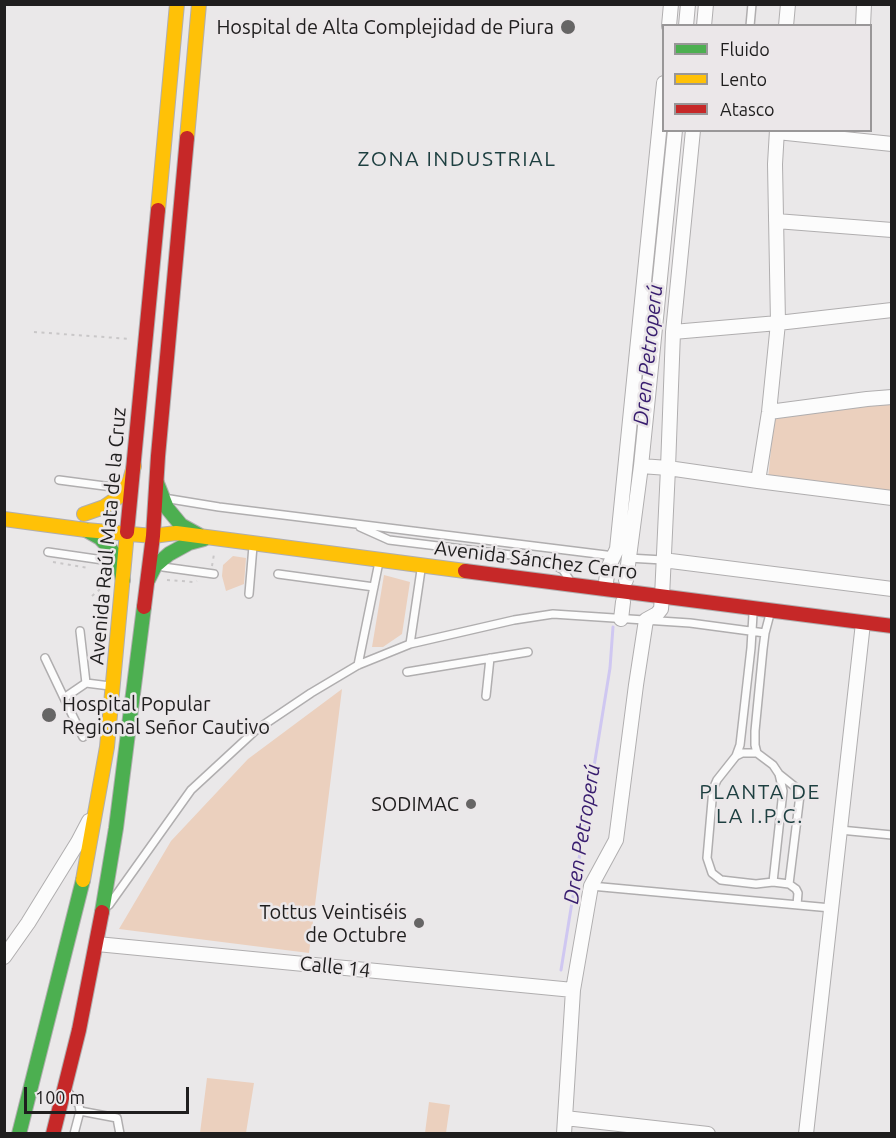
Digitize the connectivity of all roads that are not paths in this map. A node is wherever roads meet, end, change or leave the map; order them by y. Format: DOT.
graph roads {
  1 [pos="177,4"];
  2 [pos="200,4"];
  3 [pos="671,4"];
  4 [pos="688,4"];
  5 [pos="706,4"];
  6 [pos="752,4"];
  7 [pos="788,4"];
  8 [pos="864,4"];
  9 [pos="669,24"];
  10 [pos="686,24"];
  11 [pos="704,24"];
  12 [pos="750,24"];
  13 [pos="786,24"];
  14 [pos="863,24"];
  15 [pos="662,93"];
  16 [pos="675,132"];
  17 [pos="693,132"];
  18 [pos="777,132"];
  19 [pos="796,132"];
  20 [pos="853,135"];
  21 [pos="891,144"];
  22 [pos="776,221"];
  23 [pos="891,230"];
  24 [pos="891,310"];
  25 [pos="778,323"];
  26 [pos="673,332"];
  27 [pos="891,397"];
  28 [pos="769,412"];
  29 [pos="134,466"];
  30 [pos="641,466"];
  31 [pos="668,468"];
  32 [pos="59,480"];
  33 [pos="758,481"];
  34 [pos="157,483"];
  35 [pos="125,489"];
  36 [pos="162,497"];
  37 [pos="891,498"];
  38 [pos="4,519"];
  39 [pos="120,522"];
  40 [pos="351,524"];
  41 [pos="86,530"];
  42 [pos="154,530"];
  43 [pos="206,537"];
  44 [pos="253,543"];
  45 [pos="50,553"];
  46 [pos="614,556"];
  47 [pos="630,558"];
  48 [pos="379,560"];
  49 [pos="663,560"];
  50 [pos="118,562"];
  51 [pos="421,565"];
  52 [pos="155,566"];
  53 [pos="212,574"];
  54 [pos="278,574"];
  55 [pos="123,580"];
  56 [pos="148,580"];
  57 [pos="626,580"];
  58 [pos="570,585"];
  59 [pos="374,587"];
  60 [pos="605,589"];
  61 [pos="891,589"];
  62 [pos="249,594"];
  63 [pos="662,597"];
  64 [pos="623,602"];
  65 [pos="753,609"];
  66 [pos="771,611"];
  67 [pos="621,619"];
  68 [pos="646,620"];
  69 [pos="863,623"];
  70 [pos="891,626"];
  71 [pos="80,631"];
  72 [pos="753,632"];
  73 [pos="765,633"];
  74 [pos="410,644"];
  75 [pos="528,652"];
  76 [pos="45,658"];
  77 [pos="490,658"];
  78 [pos="358,665"];
  79 [pos="114,669"];
  80 [pos="407,672"];
  81 [pos="86,683"];
  82 [pos="113,686"];
  83 [pos="134,692"];
  84 [pos="486,696"];
  85 [pos="64,698"];
  86 [pos="83,737"];
  87 [pos="757,753"];
  88 [pos="736,756"];
  89 [pos="779,774"];
  90 [pos="96,808"];
  91 [pos="840,830"];
  92 [pos="891,835"];
  93 [pos="773,882"];
  94 [pos="789,884"];
  95 [pos="591,886"];
  96 [pos="797,905"];
  97 [pos="831,908"];
  98 [pos="102,914"];
  99 [pos="97,944"];
  100 [pos="4,957"];
  101 [pos="573,990"];
  102 [pos="64,1088"];
  103 [pos="80,1112"];
  104 [pos="565,1118"];
  105 [pos="77,1133"];
  106 [pos="18,1134"];
  107 [pos="54,1134"];
  108 [pos="120,1134"];
  109 [pos="564,1134"];
  110 [pos="708,1134"];
  111 [pos="806,1134"];
  1 -- 29 [label="main road, Avenida Raúl Mata de la Cruz"];
  2 -- 34 [label="main road, Avenida Raúl Mata de la Cruz"];
  3 -- 9 [label="street"];
  4 -- 10 [label="street"];
  5 -- 11 [label="street"];
  6 -- 12 [label="lane"];
  7 -- 13 [label="street"];
  8 -- 14 [label="street"];
  15 -- 46 [label="street"];
  16 -- 30 [label="street"];
  17 -- 26 [label="street"];
  18 -- 22 [label="street"];
  19 -- 20 [label="street"];
  20 -- 21 [label="street"];
  22 -- 23 [label="street"];
  22 -- 25 [label="street"];
  24 -- 25 [label="street"];
  25 -- 26 [label="street"];
  25 -- 28 [label="street"];
  26 -- 31 [label="street"];
  27 -- 28 [label="street"];
  28 -- 33 [label="street"];
  29 -- 35 [label="main road"];
  29 -- 39 [label="main road, Avenida Raúl Mata de la Cruz"];
  30 -- 31 [label="street"];
  30 -- 47 [label="street"];
  31 -- 33 [label="street"];
  31 -- 49 [label="street"];
  32 -- 35 [label="lane"];
  33 -- 37 [label="street"];
  34 -- 36 [label="main road"];
  34 -- 42 [label="main road, Avenida Raúl Mata de la Cruz"];
  35 -- 39 [label="main road, Avenida Sánchez Cerro"];
  36 -- 40 [label="lane"];
  36 -- 43 [label="main road"];
  38 -- 41 [label="main road, Avenida Sánchez Cerro"];
  39 -- 41 [label="main road, Avenida Sánchez Cerro"];
  39 -- 42 [label="main road, Avenida Sánchez Cerro"];
  39 -- 55 [label="main road, Avenida Raúl Mata de la Cruz"];
  40 -- 46 [label="lane"];
  40 -- 58 [label="lane"];
  41 -- 50 [label="main road"];
  42 -- 43 [label="main road, Avenida Sánchez Cerro"];
  42 -- 56 [label="main road, Avenida Raúl Mata de la Cruz"];
  43 -- 44 [label="main road, Avenida Sánchez Cerro"];
  43 -- 52 [label="main road"];
  44 -- 48 [label="main road, Avenida Sánchez Cerro"];
  44 -- 62 [label="lane"];
  45 -- 50 [label="lane"];
  46 -- 47 [label="lane"];
  46 -- 60 [label="street"];
  47 -- 49 [label="lane"];
  47 -- 57 [label="street"];
  48 -- 51 [label="main road, Avenida Sánchez Cerro"];
  48 -- 59 [label="lane"];
  49 -- 61 [label="street"];
  49 -- 63 [label="street"];
  50 -- 55 [label="main road"];
  51 -- 58 [label="main road, Avenida Sánchez Cerro"];
  51 -- 74 [label="lane"];
  52 -- 53 [label="lane"];
  52 -- 56 [label="main road"];
  54 -- 59 [label="lane"];
  55 -- 79 [label="main road, Avenida Raúl Mata de la Cruz"];
  56 -- 83 [label="main road, Avenida Raúl Mata de la Cruz"];
  58 -- 60 [label="main road, Avenida Sánchez Cerro"];
  59 -- 78 [label="lane"];
  60 -- 63 [label="main road, Avenida Sánchez Cerro"];
  63 -- 65 [label="main road, Avenida Sánchez Cerro"];
  63 -- 68 [label="street"];
  64 -- 67 [label="street"];
  65 -- 66 [label="main road, Avenida Sánchez Cerro"];
  65 -- 72 [label="lane"];
  66 -- 69 [label="main road, Avenida Sánchez Cerro"];
  66 -- 73 [label="lane"];
  67 -- 68 [label="lane"];
  67 -- 74 [label="lane"];
  68 -- 72 [label="lane"];
  68 -- 95 [label="street"];
  69 -- 70 [label="main road, Avenida Sánchez Cerro"];
  69 -- 91 [label="street"];
  71 -- 81 [label="lane"];
  72 -- 73 [label="lane"];
  72 -- 88 [label="lane"];
  73 -- 87 [label="lane"];
  74 -- 78 [label="lane"];
  75 -- 77 [label="lane"];
  76 -- 85 [label="lane"];
  77 -- 80 [label="lane"];
  77 -- 84 [label="lane"];
  78 -- 98 [label="lane"];
  79 -- 82 [label="main road, Avenida Raúl Mata de la Cruz"];
  79 -- 83 [label="main road"];
  81 -- 82 [label="lane"];
  81 -- 85 [label="lane"];
  82 -- 90 [label="main road, Avenida Raúl Mata de la Cruz"];
  83 -- 98 [label="main road, Avenida Raúl Mata de la Cruz"];
  85 -- 86 [label="lane"];
  87 -- 88 [label="lane"];
  87 -- 89 [label="lane"];
  88 -- 93 [label="lane"];
  89 -- 93 [label="lane"];
  89 -- 94 [label="lane"];
  90 -- 100 [label="street"];
  90 -- 106 [label="main road, Avenida Raúl Mata de la Cruz"];
  91 -- 92 [label="lane"];
  91 -- 97 [label="street"];
  93 -- 94 [label="lane"];
  94 -- 96 [label="lane"];
  95 -- 96 [label="lane"];
  95 -- 101 [label="street"];
  96 -- 97 [label="lane"];
  97 -- 111 [label="street"];
  98 -- 99 [label="main road, Avenida Raúl Mata de la Cruz"];
  99 -- 101 [label="street, Calle 14"];
  99 -- 102 [label="main road, Avenida Raúl Mata de la Cruz"];
  101 -- 104 [label="street"];
  102 -- 103 [label="lane"];
  102 -- 107 [label="main road, Avenida Raúl Mata de la Cruz"];
  103 -- 105 [label="lane"];
  103 -- 108 [label="lane"];
  104 -- 109 [label="street"];
  104 -- 110 [label="street"];
}
